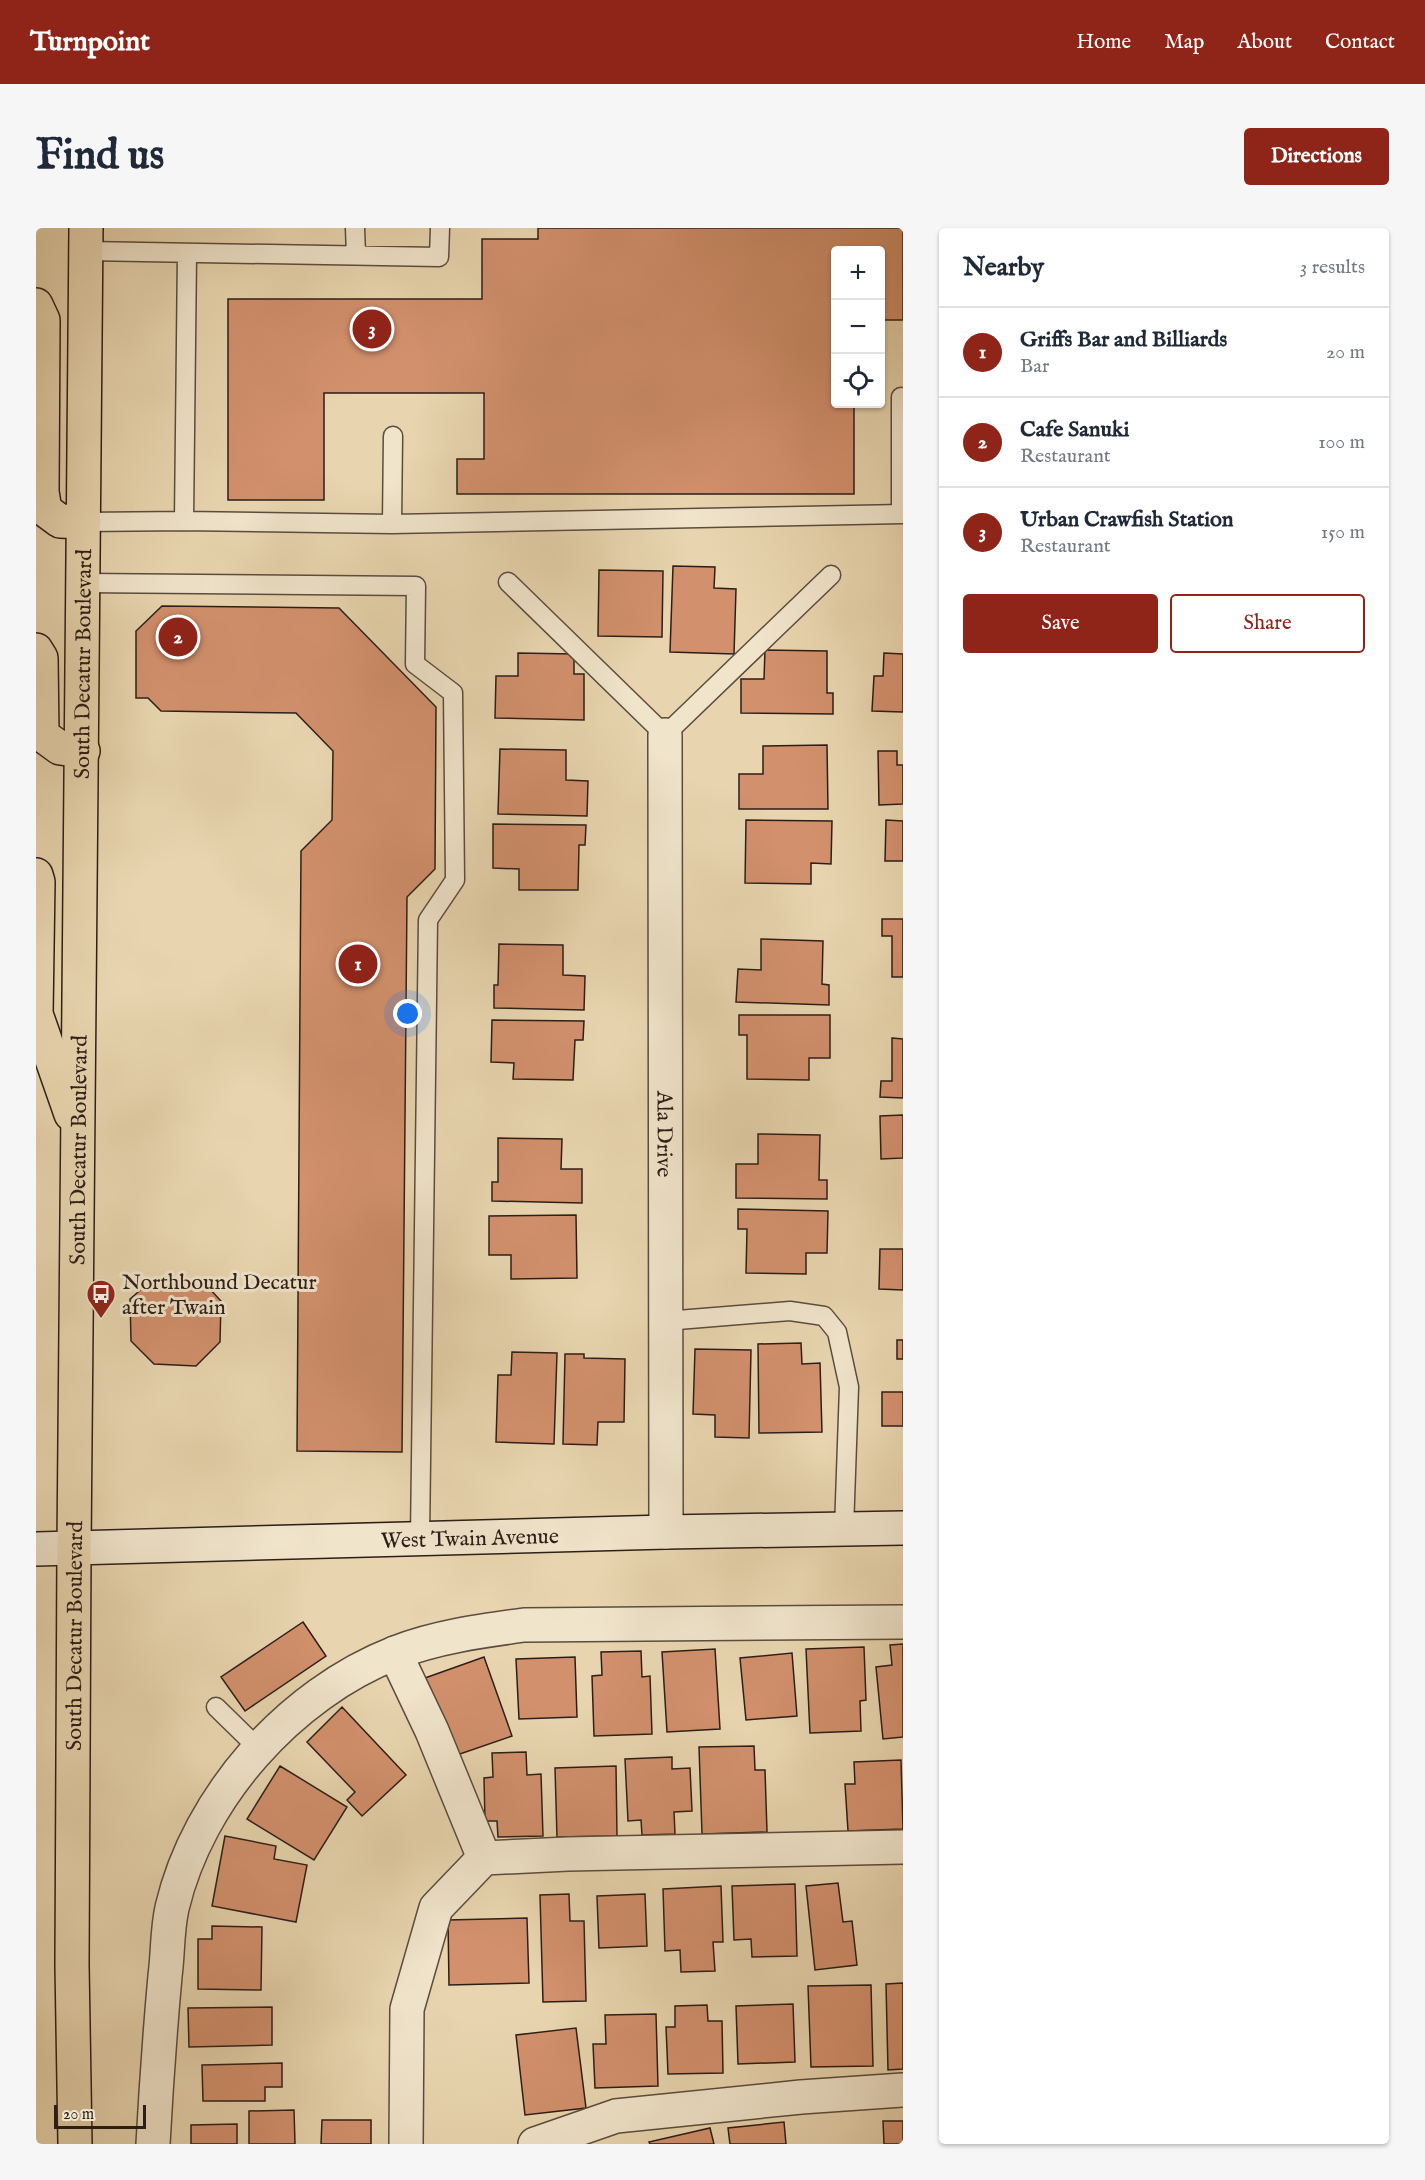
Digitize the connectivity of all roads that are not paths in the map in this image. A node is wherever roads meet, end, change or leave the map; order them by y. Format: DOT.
graph roads {
  1 [pos="355,228"];
  2 [pos="440,228"];
  3 [pos="86,240"];
  4 [pos="187,253"];
  5 [pos="356,255"];
  6 [pos="36,305"];
  7 [pos="901,397"];
  8 [pos="393,436"];
  9 [pos="902,514"];
  10 [pos="184,521"];
  11 [pos="84,522"];
  12 [pos="392,524"];
  13 [pos="831,575"];
  14 [pos="508,582"];
  15 [pos="83,583"];
  16 [pos="36,650"];
  17 [pos="665,735"];
  18 [pos="83,751"];
  19 [pos="36,874"];
  20 [pos="78,1136"];
  21 [pos="666,1321"];
  22 [pos="903,1528"];
  23 [pos="844,1529"];
  24 [pos="666,1532"];
  25 [pos="420,1538"];
  26 [pos="74,1548"];
  27 [pos="36,1549"];
  28 [pos="903,1622"];
  29 [pos="395,1653"];
  30 [pos="216,1707"];
  31 [pos="259,1749"];
  32 [pos="903,1847"];
  33 [pos="484,1858"];
  34 [pos="903,2090"];
  35 [pos="75,2144"];
  36 [pos="153,2144"];
  37 [pos="406,2144"];
  38 [pos="535,2144"];
  1 -- 5 [label="lane"];
  2 -- 5 [label="lane"];
  3 -- 4 [label="lane"];
  3 -- 11 [label="main road, South Decatur Boulevard"];
  4 -- 5 [label="lane"];
  4 -- 10 [label="lane"];
  6 -- 11 [label="main road"];
  7 -- 9 [label="lane"];
  8 -- 12 [label="lane"];
  9 -- 12 [label="lane"];
  10 -- 11 [label="lane"];
  10 -- 12 [label="lane"];
  11 -- 15 [label="main road, South Decatur Boulevard"];
  13 -- 17 [label="lane"];
  14 -- 17 [label="lane"];
  15 -- 18 [label="main road, South Decatur Boulevard"];
  15 -- 25 [label="lane"];
  16 -- 18 [label="main road"];
  17 -- 21 [label="street, Ala Drive"];
  18 -- 20 [label="main road, South Decatur Boulevard"];
  19 -- 20 [label="main road"];
  20 -- 26 [label="main road, South Decatur Boulevard"];
  21 -- 23 [label="lane"];
  21 -- 24 [label="street, Ala Drive"];
  22 -- 23 [label="street, West Twain Avenue"];
  23 -- 24 [label="street, West Twain Avenue"];
  24 -- 25 [label="street, West Twain Avenue"];
  25 -- 26 [label="street, West Twain Avenue"];
  26 -- 27 [label="street, West Twain Avenue"];
  26 -- 35 [label="main road, South Decatur Boulevard"];
  28 -- 29 [label="street"];
  29 -- 31 [label="street"];
  29 -- 33 [label="street"];
  30 -- 31 [label="lane"];
  31 -- 36 [label="street"];
  32 -- 33 [label="street"];
  33 -- 37 [label="street"];
  34 -- 38 [label="street"];
}
